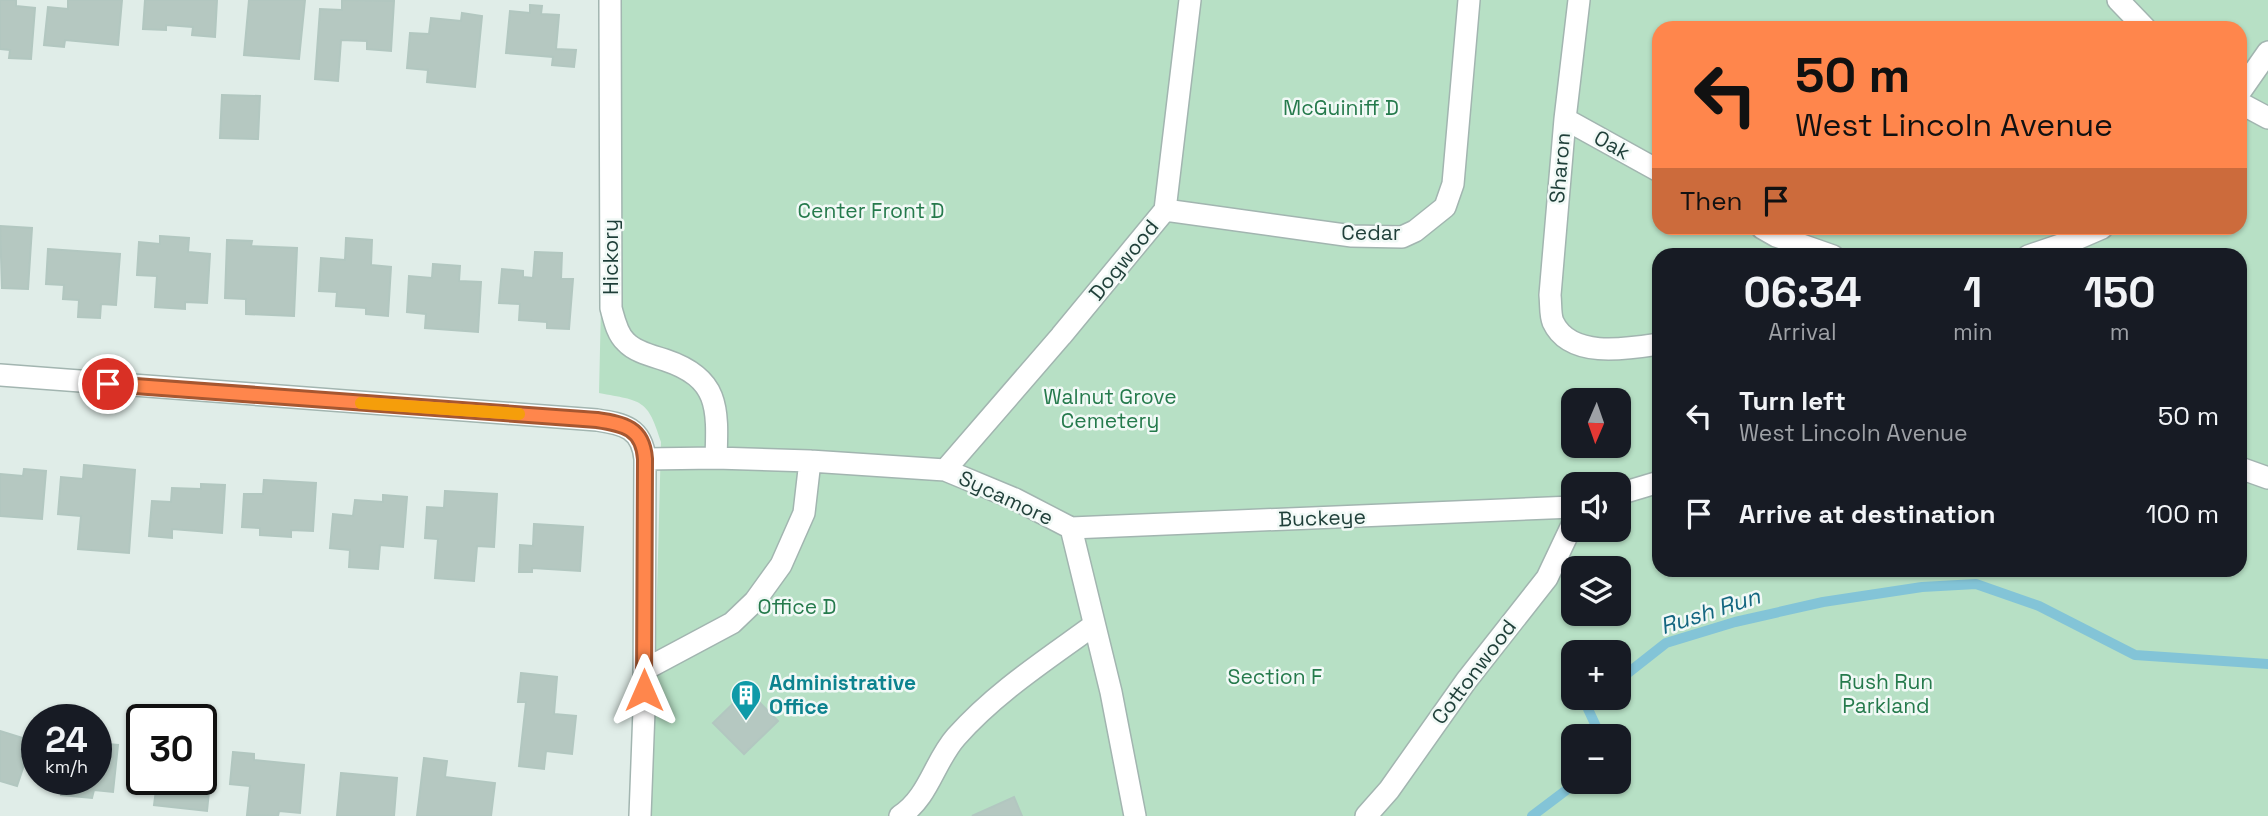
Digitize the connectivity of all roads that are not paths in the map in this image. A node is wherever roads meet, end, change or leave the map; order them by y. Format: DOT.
graph roads {
  1 [pos="610,0"];
  2 [pos="1190,0"];
  3 [pos="1469,0"];
  4 [pos="1578,0"];
  5 [pos="2118,0"];
  6 [pos="2139,21"];
  7 [pos="2268,52"];
  8 [pos="2247,82"];
  9 [pos="2247,107"];
  10 [pos="1564,118"];
  11 [pos="2268,118"];
  12 [pos="1652,167"];
  13 [pos="1165,210"];
  14 [pos="1774,235"];
  15 [pos="2086,235"];
  16 [pos="1810,248"];
  17 [pos="2051,248"];
  18 [pos="1652,345"];
  19 [pos="0,375"];
  20 [pos="716,458"];
  21 [pos="645,459"];
  22 [pos="810,461"];
  23 [pos="945,470"];
  24 [pos="2247,470"];
  25 [pos="2268,478"];
  26 [pos="1652,484"];
  27 [pos="1631,490"];
  28 [pos="1561,508"];
  29 [pos="1071,528"];
  30 [pos="1564,542"];
  31 [pos="1094,625"];
  32 [pos="644,670"];
  33 [pos="640,816"];
  34 [pos="900,816"];
  35 [pos="1135,816"];
  36 [pos="1366,816"];
  1 -- 20 [label="street, Hickory"];
  2 -- 13 [label="street, Dogwood"];
  3 -- 13 [label="street, Cedar"];
  4 -- 10 [label="street, Sharon"];
  5 -- 6 [label="street"];
  7 -- 8 [label="street"];
  9 -- 11 [label="street"];
  10 -- 12 [label="street, Oak"];
  10 -- 18 [label="street, Sharon"];
  13 -- 23 [label="street, Dogwood"];
  14 -- 16 [label="street"];
  15 -- 17 [label="street"];
  19 -- 21 [label="street"];
  20 -- 21 [label="street, Sycamore"];
  20 -- 22 [label="street, Sycamore"];
  21 -- 32 [label="street"];
  22 -- 23 [label="street, Sycamore"];
  22 -- 32 [label="street"];
  23 -- 29 [label="street, Sycamore"];
  24 -- 25 [label="street"];
  26 -- 27 [label="street"];
  28 -- 29 [label="street, Buckeye"];
  29 -- 31 [label="street, Sycamore"];
  30 -- 36 [label="street, Cottonwood"];
  31 -- 34 [label="street"];
  31 -- 35 [label="street, Sycamore"];
  32 -- 33 [label="street"];
}
